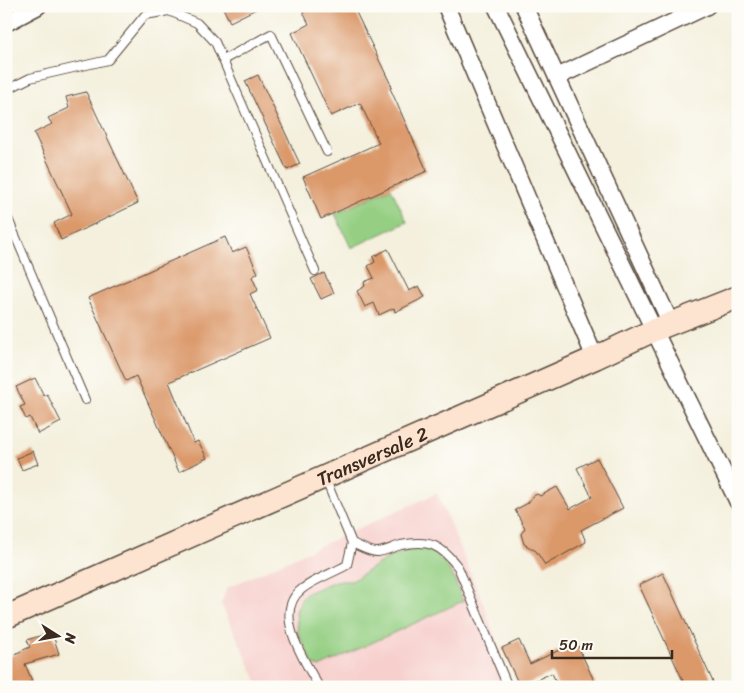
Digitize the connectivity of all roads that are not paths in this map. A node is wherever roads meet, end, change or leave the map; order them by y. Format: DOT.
graph roads {
  1 [pos="38,6"];
  2 [pos="446,6"];
  3 [pos="496,6"];
  4 [pos="524,6"];
  5 [pos="708,6"];
  6 [pos="6,23"];
  7 [pos="223,60"];
  8 [pos="557,77"];
  9 [pos="6,90"];
  10 [pos="327,152"];
  11 [pos="6,214"];
  12 [pos="315,271"];
  13 [pos="738,297"];
  14 [pos="662,327"];
  15 [pos="595,358"];
  16 [pos="85,400"];
  17 [pos="324,477"];
  18 [pos="738,502"];
  19 [pos="352,543"];
  20 [pos="6,617"];
  21 [pos="319,687"];
  22 [pos="508,687"];
  1 -- 6 [label="street"];
  2 -- 15 [label="street"];
  3 -- 14 [label="street"];
  4 -- 8 [label="street"];
  5 -- 8 [label="street"];
  7 -- 9 [label="lane"];
  7 -- 10 [label="lane"];
  7 -- 12 [label="lane"];
  8 -- 14 [label="street"];
  11 -- 16 [label="lane"];
  13 -- 14 [label="main road, Transversale 2"];
  14 -- 15 [label="main road, Transversale 2"];
  14 -- 18 [label="street"];
  15 -- 17 [label="main road, Transversale 2"];
  17 -- 19 [label="lane"];
  17 -- 20 [label="main road, Transversale 2"];
  19 -- 21 [label="lane"];
  19 -- 22 [label="lane"];
}
